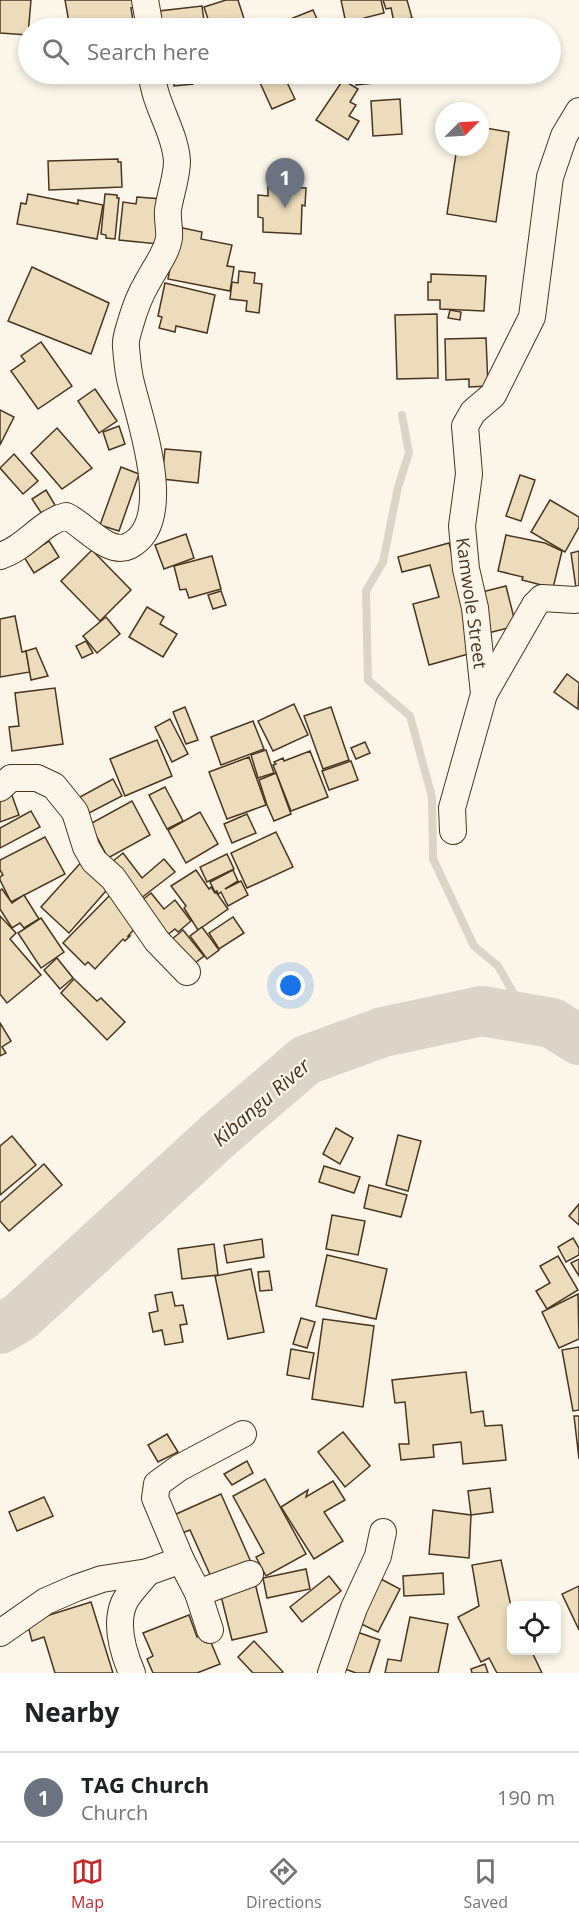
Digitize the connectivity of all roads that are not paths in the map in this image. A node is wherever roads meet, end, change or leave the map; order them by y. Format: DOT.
graph roads {
  1 [pos="145,0"];
  2 [pos="148,18"];
  3 [pos="153,84"];
  4 [pos="579,111"];
  5 [pos="0,556"];
  6 [pos="579,599"];
  7 [pos="484,694"];
  8 [pos="4,777"];
  9 [pos="453,831"];
  10 [pos="187,972"];
  11 [pos="243,1434"];
  12 [pos="383,1532"];
  13 [pos="181,1560"];
  14 [pos="148,1572"];
  15 [pos="250,1574"];
  16 [pos="198,1593"];
  17 [pos="210,1629"];
  18 [pos="0,1633"];
  19 [pos="132,1673"];
  20 [pos="331,1673"];
  1 -- 2 [label="street"];
  3 -- 5 [label="street"];
  4 -- 7 [label="street, Kamwole Street"];
  6 -- 7 [label="street"];
  7 -- 9 [label="street, Kamwole Street"];
  8 -- 10 [label="street"];
  11 -- 13 [label="street"];
  12 -- 20 [label="street"];
  13 -- 14 [label="street"];
  13 -- 16 [label="street"];
  14 -- 18 [label="street"];
  14 -- 19 [label="street"];
  15 -- 16 [label="street"];
  16 -- 17 [label="street"];
}
